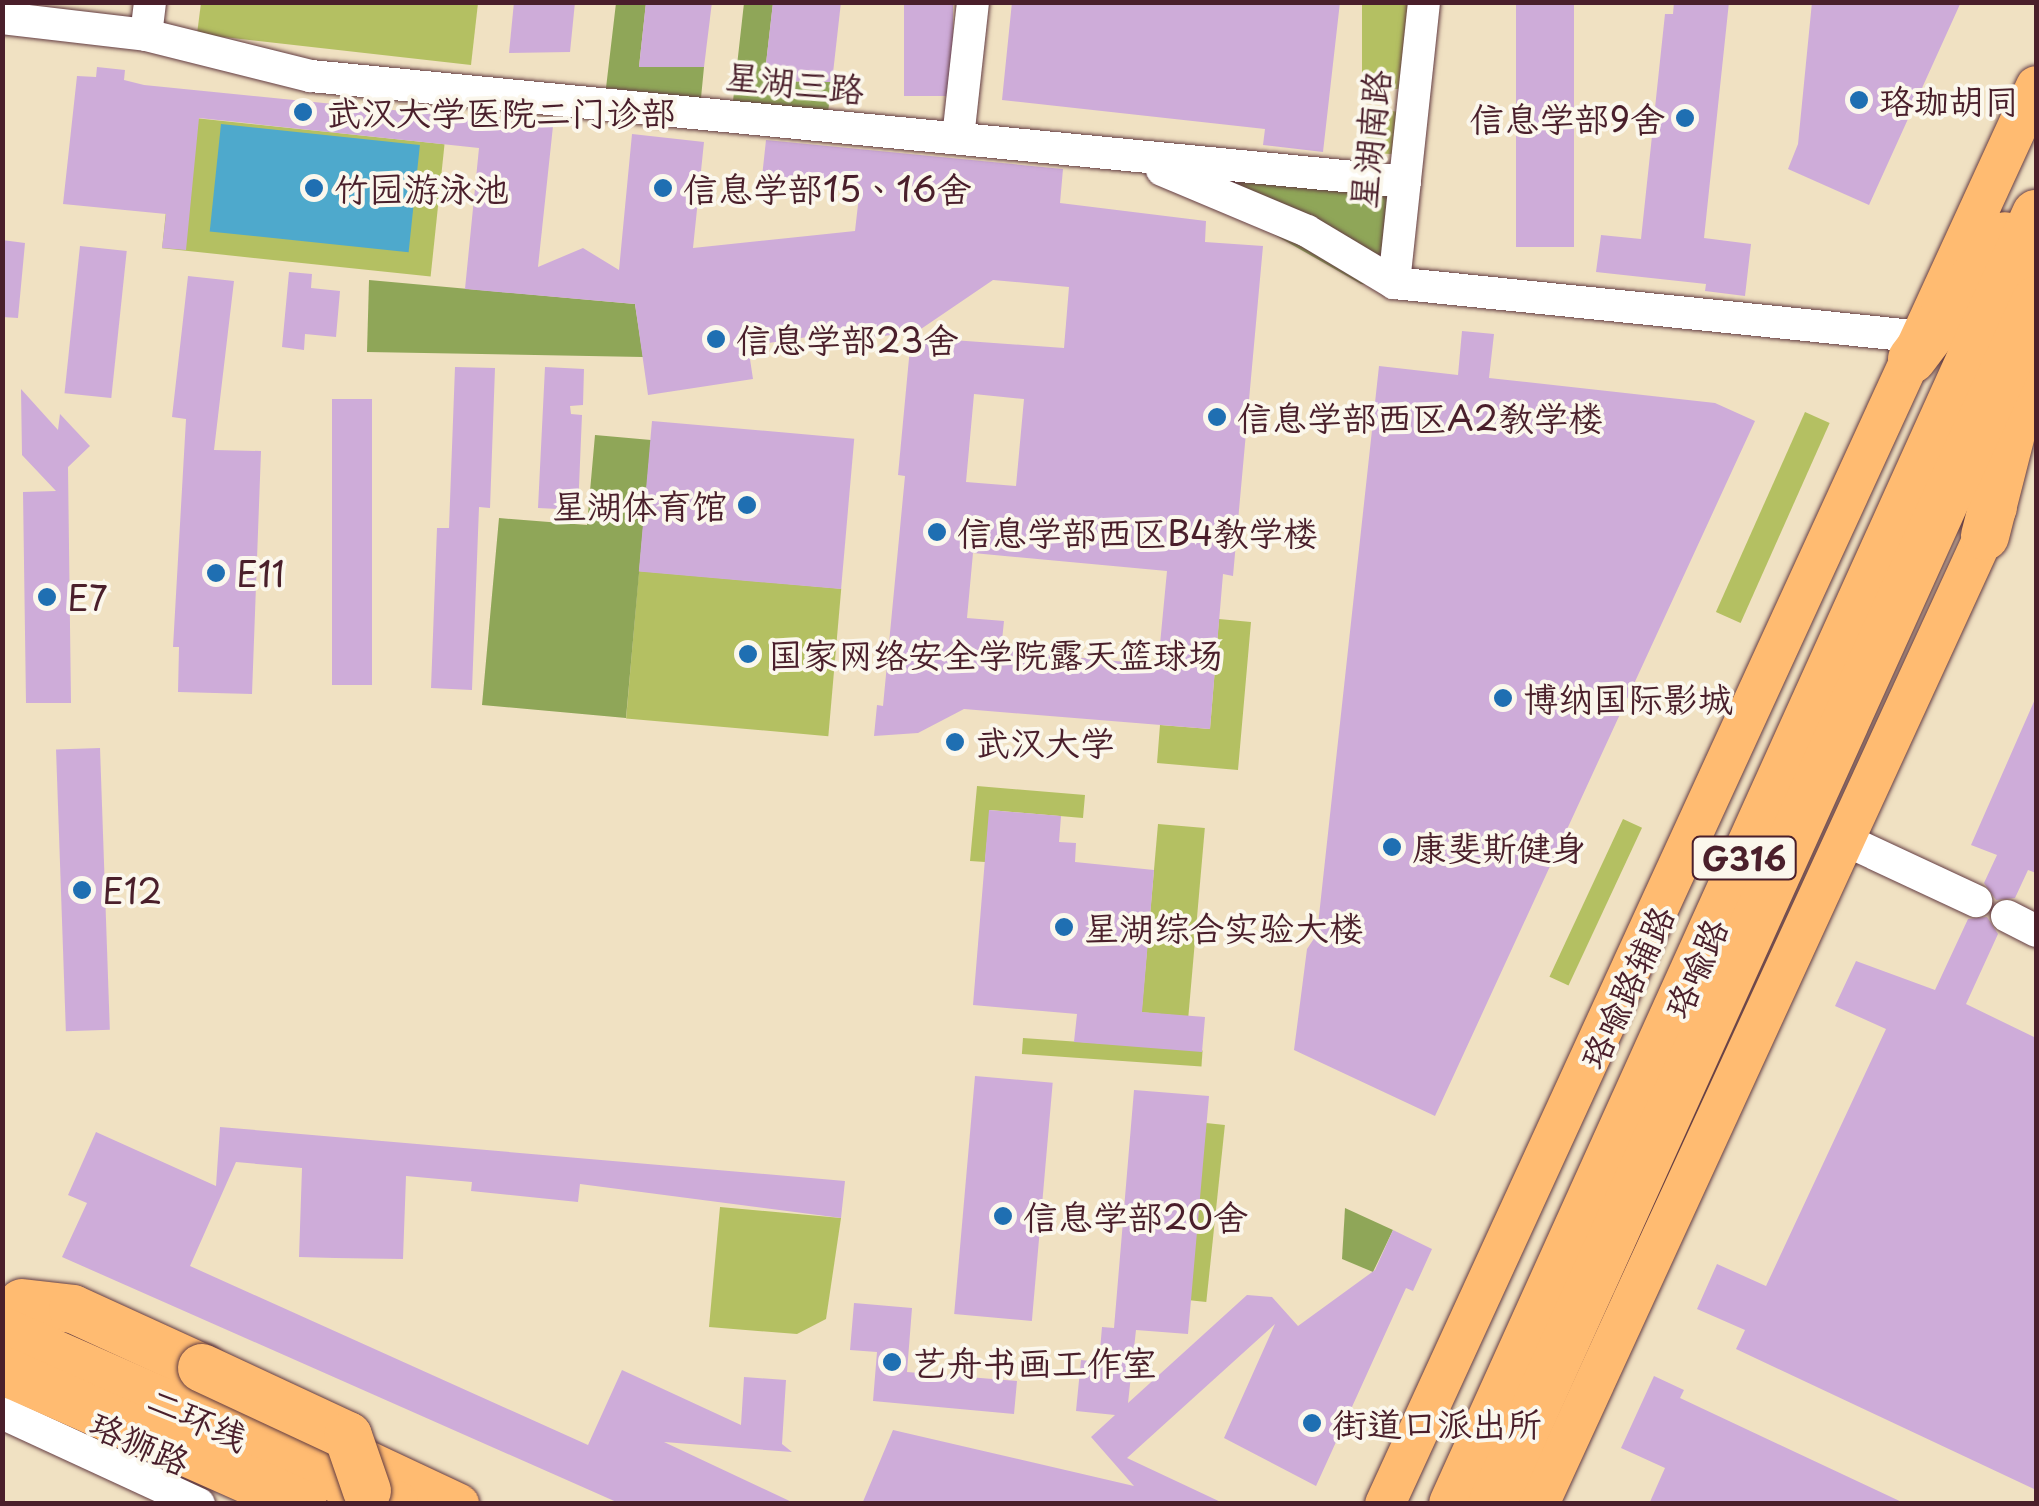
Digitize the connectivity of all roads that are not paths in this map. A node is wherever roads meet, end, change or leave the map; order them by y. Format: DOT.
graph roads {
  1 [pos="973,2"];
  2 [pos="1424,2"];
  3 [pos="2,18"];
  4 [pos="148,19"];
  5 [pos="2036,86"];
  6 [pos="958,138"];
  7 [pos="1110,153"];
  8 [pos="1405,182"];
  9 [pos="2036,193"];
  10 [pos="2036,214"];
  11 [pos="1394,283"];
  12 [pos="2036,300"];
  13 [pos="2036,338"];
  14 [pos="1918,348"];
  15 [pos="2033,428"];
  16 [pos="1985,536"];
  17 [pos="1842,839"];
  18 [pos="1976,900"];
  19 [pos="2007,916"];
  20 [pos="2036,931"];
  21 [pos="9,1309"];
  22 [pos="2,1370"];
  23 [pos="2,1381"];
  24 [pos="2,1401"];
  25 [pos="2,1412"];
  26 [pos="381,1497"];
  27 [pos="199,1504"];
  28 [pos="232,1504"];
  29 [pos="278,1504"];
  30 [pos="302,1504"];
  31 [pos="459,1504"];
  32 [pos="1385,1504"];
  33 [pos="1453,1504"];
  34 [pos="1492,1504"];
  35 [pos="1538,1504"];
  1 -- 6 [label="street"];
  2 -- 8 [label="street, 星湖南路"];
  3 -- 4 [label="street, 星湖三路"];
  4 -- 6 [label="street, 星湖三路"];
  5 -- 14 [label="main road, 珞喻路辅路"];
  6 -- 7 [label="street, 星湖三路"];
  7 -- 8 [label="street, 星湖三路"];
  7 -- 11 [label="street"];
  8 -- 11 [label="street, 星湖南路"];
  9 -- 14 [label="highway"];
  10 -- 33 [label="highway, 珞喻路 / G316"];
  11 -- 14 [label="street"];
  12 -- 34 [label="highway, 珞喻路 / G316"];
  13 -- 16 [label="highway"];
  14 -- 32 [label="main road, 珞喻路辅路"];
  15 -- 16 [label="main road"];
  16 -- 17 [label="main road"];
  17 -- 18 [label="street"];
  17 -- 35 [label="main road"];
  19 -- 20 [label="street"];
  21 -- 26 [label="highway, 二环线"];
  21 -- 26 [label="highway, bridge"];
  21 -- 31 [label="main road"];
  22 -- 30 [label="highway, 二环线"];
  23 -- 29 [label="main road, 珞狮路"];
  24 -- 28 [label="highway"];
  25 -- 27 [label="street"];
}
